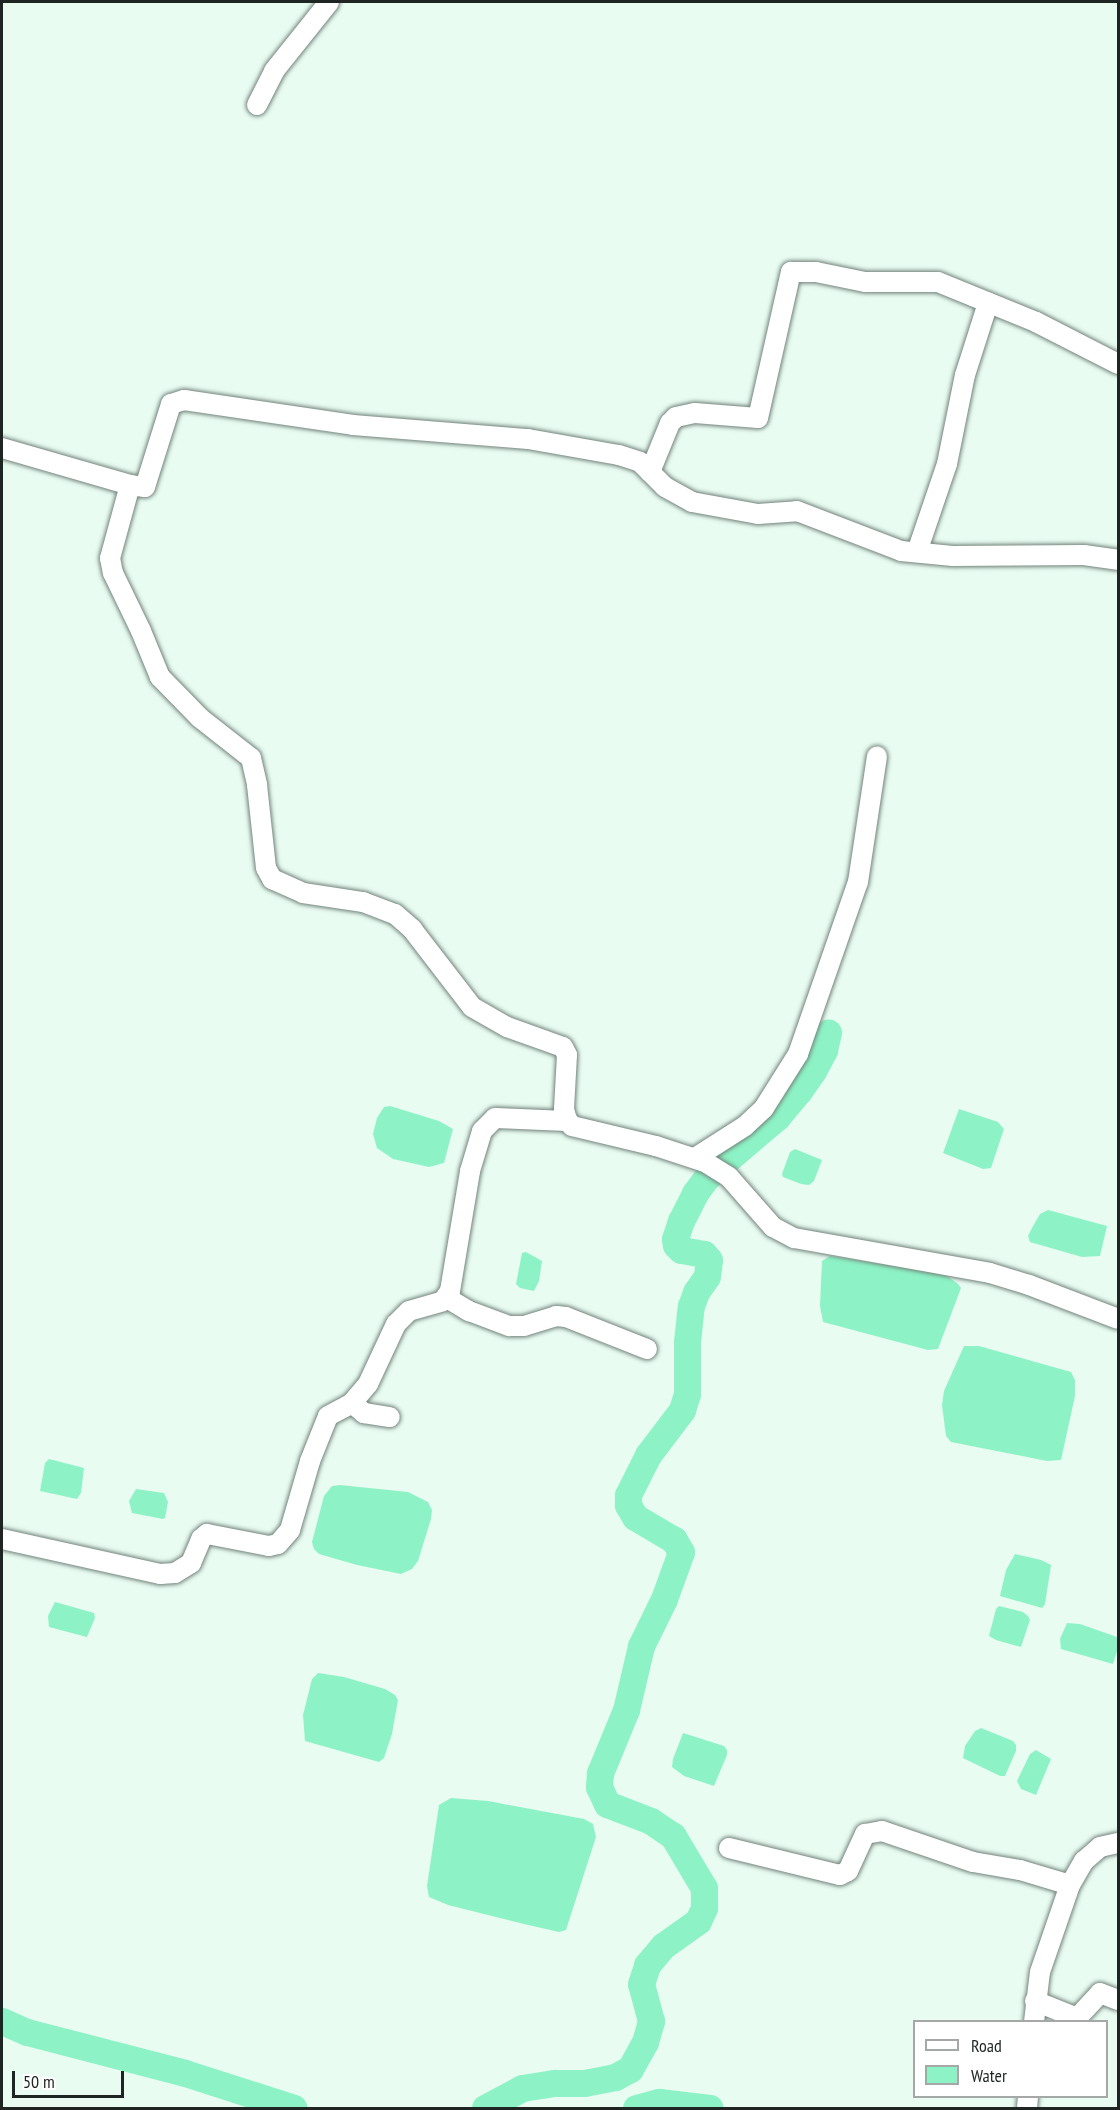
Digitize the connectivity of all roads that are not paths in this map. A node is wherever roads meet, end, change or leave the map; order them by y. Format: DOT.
graph roads {
  1 [pos="329,2"];
  2 [pos="257,105"];
  3 [pos="988,303"];
  4 [pos="1119,364"];
  5 [pos="2,448"];
  6 [pos="650,472"];
  7 [pos="130,486"];
  8 [pos="917,552"];
  9 [pos="1119,560"];
  10 [pos="877,756"];
  11 [pos="568,1121"];
  12 [pos="700,1160"];
  13 [pos="447,1298"];
  14 [pos="1119,1319"];
  15 [pos="647,1349"];
  16 [pos="352,1402"];
  17 [pos="390,1417"];
  18 [pos="2,1539"];
  19 [pos="1119,1844"];
  20 [pos="729,1848"];
  21 [pos="1070,1885"];
  22 [pos="1119,2000"];
  23 [pos="1035,2001"];
  24 [pos="1034,2020"];
  1 -- 2 [label="street"];
  3 -- 4 [label="street"];
  3 -- 6 [label="street"];
  3 -- 8 [label="street"];
  5 -- 7 [label="street"];
  6 -- 7 [label="street"];
  6 -- 8 [label="street"];
  7 -- 11 [label="street"];
  8 -- 9 [label="street"];
  10 -- 12 [label="street"];
  11 -- 12 [label="street"];
  11 -- 13 [label="street"];
  12 -- 14 [label="street"];
  13 -- 15 [label="street"];
  13 -- 16 [label="street"];
  16 -- 17 [label="street"];
  16 -- 18 [label="street"];
  19 -- 21 [label="street"];
  20 -- 21 [label="street"];
  21 -- 23 [label="street"];
  22 -- 23 [label="street"];
  23 -- 24 [label="street"];
}
